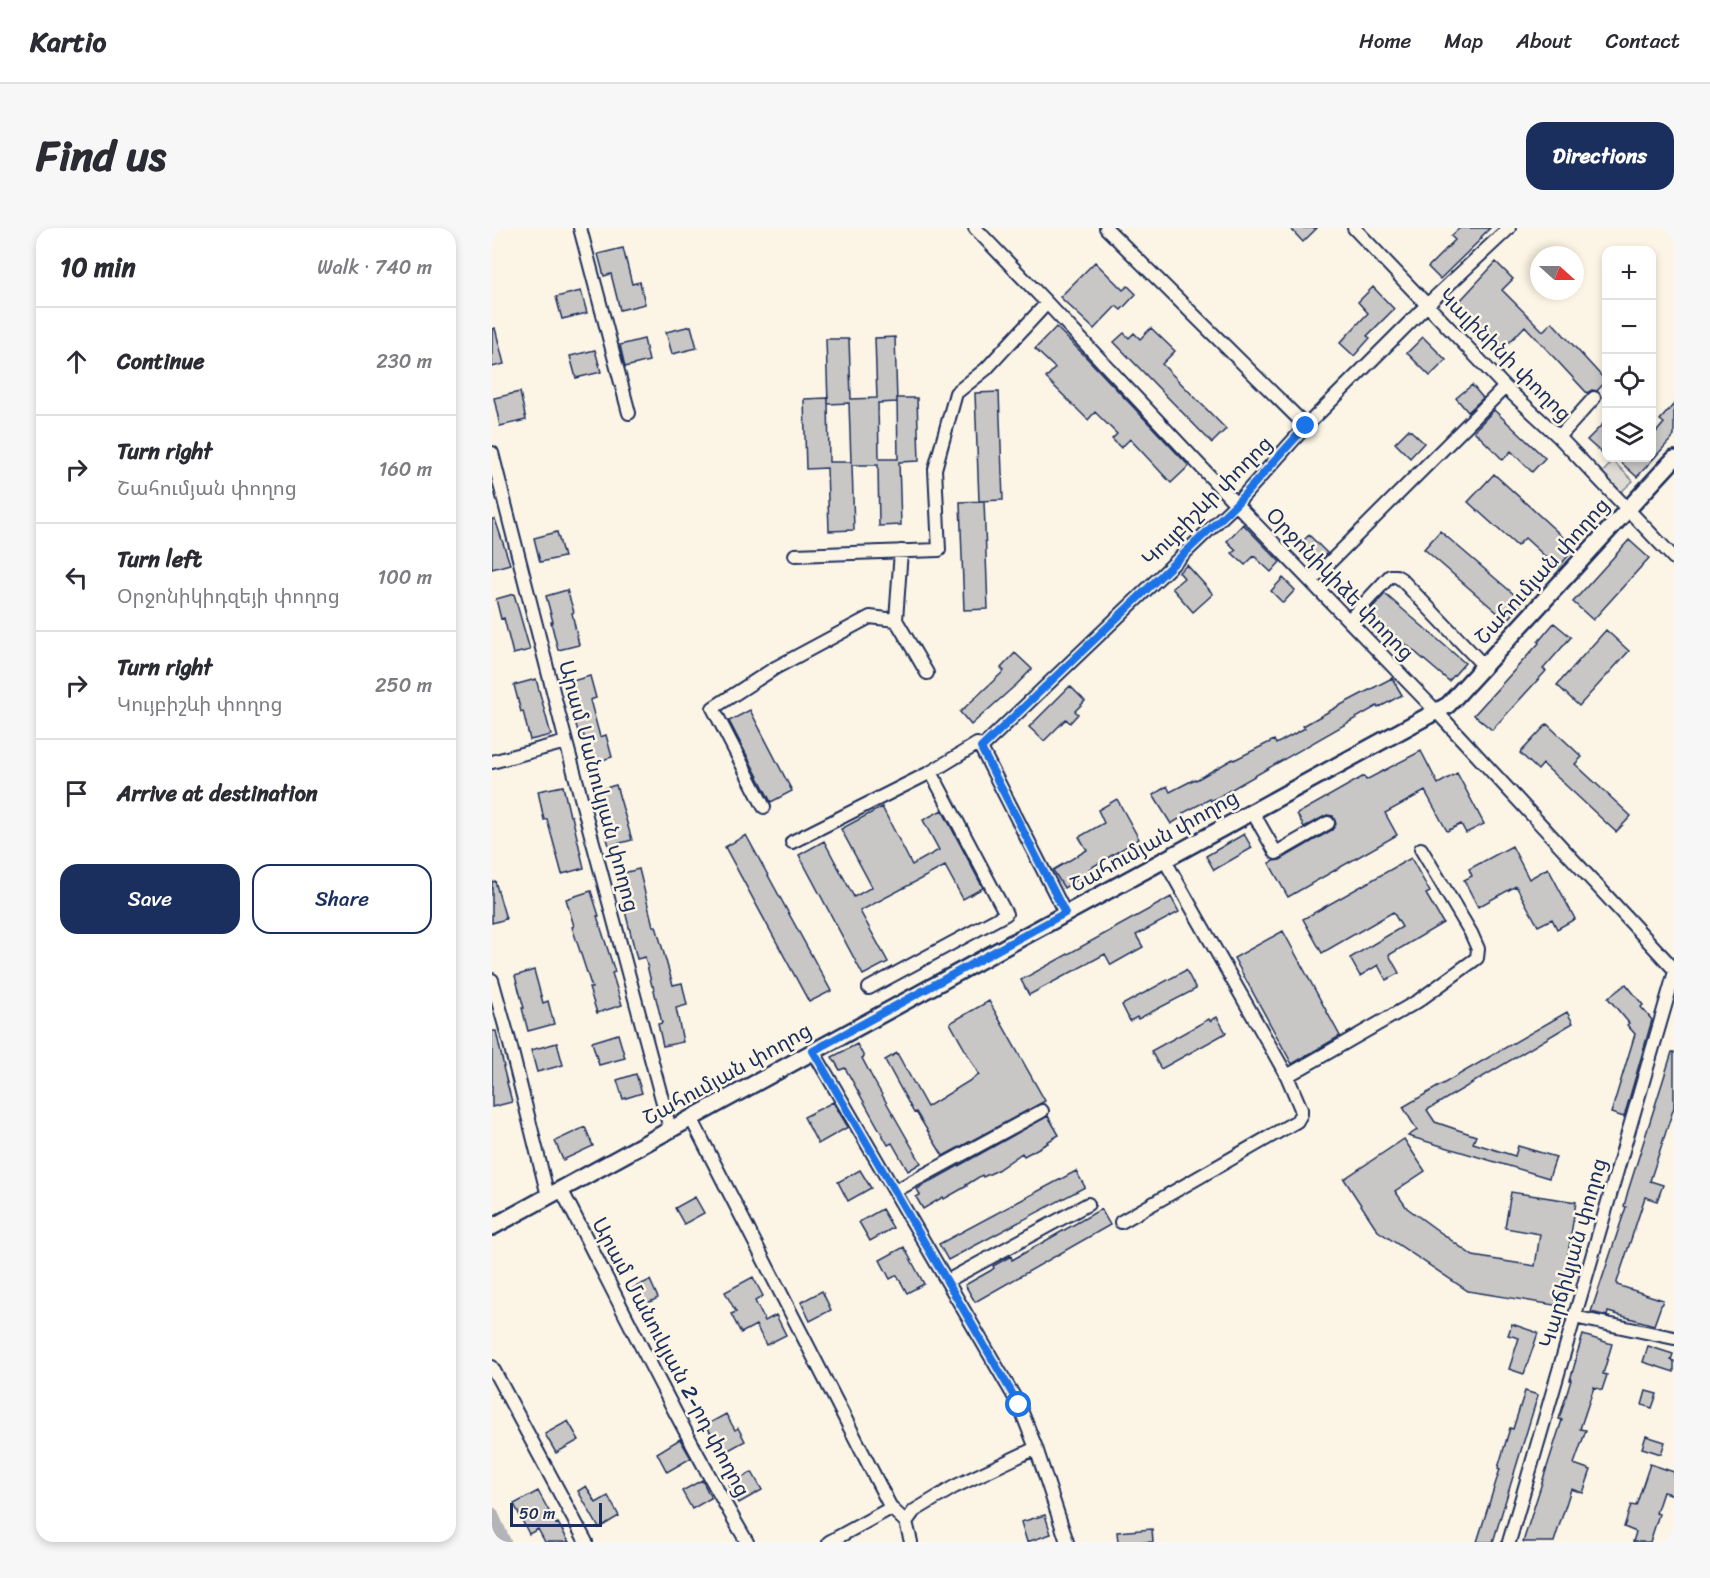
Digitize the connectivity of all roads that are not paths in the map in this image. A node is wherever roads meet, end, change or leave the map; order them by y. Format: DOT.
graph roads {
  1 [pos="580,228"];
  2 [pos="975,228"];
  3 [pos="1106,228"];
  4 [pos="1354,228"];
  5 [pos="1509,228"];
  6 [pos="1047,303"];
  7 [pos="1428,304"];
  8 [pos="1505,387"];
  9 [pos="1594,398"];
  10 [pos="629,413"];
  11 [pos="1306,426"];
  12 [pos="1559,437"];
  13 [pos="492,453"];
  14 [pos="1674,459"];
  15 [pos="1236,504"];
  16 [pos="1628,509"];
  17 [pos="901,551"];
  18 [pos="795,555"];
  19 [pos="1674,558"];
  20 [pos="1311,581"];
  21 [pos="896,620"];
  22 [pos="1348,620"];
  23 [pos="1484,666"];
  24 [pos="927,673"];
  25 [pos="1436,711"];
  26 [pos="566,742"];
  27 [pos="979,746"];
  28 [pos="492,762"];
  29 [pos="931,772"];
  30 [pos="764,807"];
  31 [pos="1252,812"];
  32 [pos="1328,823"];
  33 [pos="792,842"];
  34 [pos="1421,849"];
  35 [pos="1164,859"];
  36 [pos="1065,913"];
  37 [pos="1674,969"];
  38 [pos="1674,975"];
  39 [pos="492,980"];
  40 [pos="869,988"];
  41 [pos="813,1051"];
  42 [pos="1287,1076"];
  43 [pos="1042,1111"];
  44 [pos="691,1118"];
  45 [pos="670,1129"];
  46 [pos="895,1191"];
  47 [pos="555,1192"];
  48 [pos="1088,1204"];
  49 [pos="1121,1222"];
  50 [pos="492,1227"];
  51 [pos="947,1281"];
  52 [pos="1574,1317"];
  53 [pos="1674,1338"];
  54 [pos="492,1367"];
  55 [pos="1036,1448"];
  56 [pos="891,1508"];
  57 [pos="906,1522"];
  58 [pos="586,1542"];
  59 [pos="747,1542"];
  60 [pos="829,1542"];
  61 [pos="911,1542"];
  62 [pos="1067,1542"];
  63 [pos="1509,1542"];
  1 -- 10 [label="street"];
  2 -- 6 [label="street, Օրջոնիկիձե փողոց"];
  3 -- 11 [label="street"];
  4 -- 7 [label="street, Կալինինի փողոց"];
  5 -- 7 [label="street, Կույբիշևի փողոց"];
  6 -- 15 [label="street, Օրջոնիկիձե փողոց"];
  6 -- 17 [label="street"];
  7 -- 8 [label="street, Կալինինի փողոց"];
  7 -- 11 [label="street, Կույբիշևի փողոց"];
  8 -- 12 [label="street, Կալինինի փողոց"];
  8 -- 20 [label="street"];
  9 -- 12 [label="street"];
  11 -- 15 [label="street, Կույբիշևի փողոց"];
  12 -- 16 [label="street, Կալինինի փողոց"];
  13 -- 26 [label="street, Արամ Մանուկյան փողոց"];
  14 -- 16 [label="main road, Շահումյան փողոց"];
  15 -- 20 [label="street, Օրջոնիկիձե փողոց"];
  15 -- 27 [label="street, Կույբիշևի փողոց"];
  16 -- 19 [label="street, Կալինինի փողոց"];
  16 -- 23 [label="main road, Շահումյան փողոց"];
  17 -- 18 [label="street"];
  17 -- 21 [label="street"];
  20 -- 22 [label="street, Օրջոնիկիձե փողոց"];
  21 -- 24 [label="street"];
  21 -- 30 [label="street"];
  22 -- 23 [label="street"];
  22 -- 25 [label="street, Օրջոնիկիձե փողոց"];
  23 -- 25 [label="main road, Շահումյան փողոց"];
  25 -- 31 [label="main road, Շահումյան փողոց"];
  25 -- 37 [label="street, Օրջոնիկիձե փողոց"];
  26 -- 28 [label="street"];
  26 -- 45 [label="street, Արամ Մանուկյան փողոց"];
  27 -- 29 [label="street, Կույբիշևի փողոց"];
  27 -- 36 [label="street"];
  29 -- 33 [label="street, Կույբիշևի փողոց"];
  29 -- 40 [label="street"];
  31 -- 32 [label="street"];
  31 -- 35 [label="main road, Շահումյան փողոց"];
  34 -- 42 [label="street"];
  35 -- 36 [label="main road, Շահումյան փողոց"];
  35 -- 42 [label="street"];
  36 -- 41 [label="main road, Շահումյան փողոց"];
  38 -- 52 [label="street, Կարճիկյան փողոց"];
  39 -- 47 [label="street"];
  41 -- 44 [label="main road, Շահումյան փողոց"];
  41 -- 46 [label="street"];
  42 -- 49 [label="street"];
  43 -- 46 [label="street"];
  44 -- 45 [label="main road, Շահումյան փողոց"];
  44 -- 56 [label="street"];
  45 -- 47 [label="main road, Շահումյան փողոց"];
  46 -- 51 [label="street"];
  47 -- 50 [label="main road, Շահումյան փողոց"];
  47 -- 59 [label="street, Արամ Մանուկյան 2-րդ փողոց"];
  48 -- 51 [label="street"];
  51 -- 55 [label="street"];
  52 -- 53 [label="street"];
  52 -- 63 [label="street, Կարճիկյան փողոց"];
  54 -- 58 [label="street"];
  55 -- 57 [label="street"];
  55 -- 62 [label="street"];
  56 -- 57 [label="street"];
  56 -- 60 [label="street"];
  57 -- 61 [label="street"];
}
